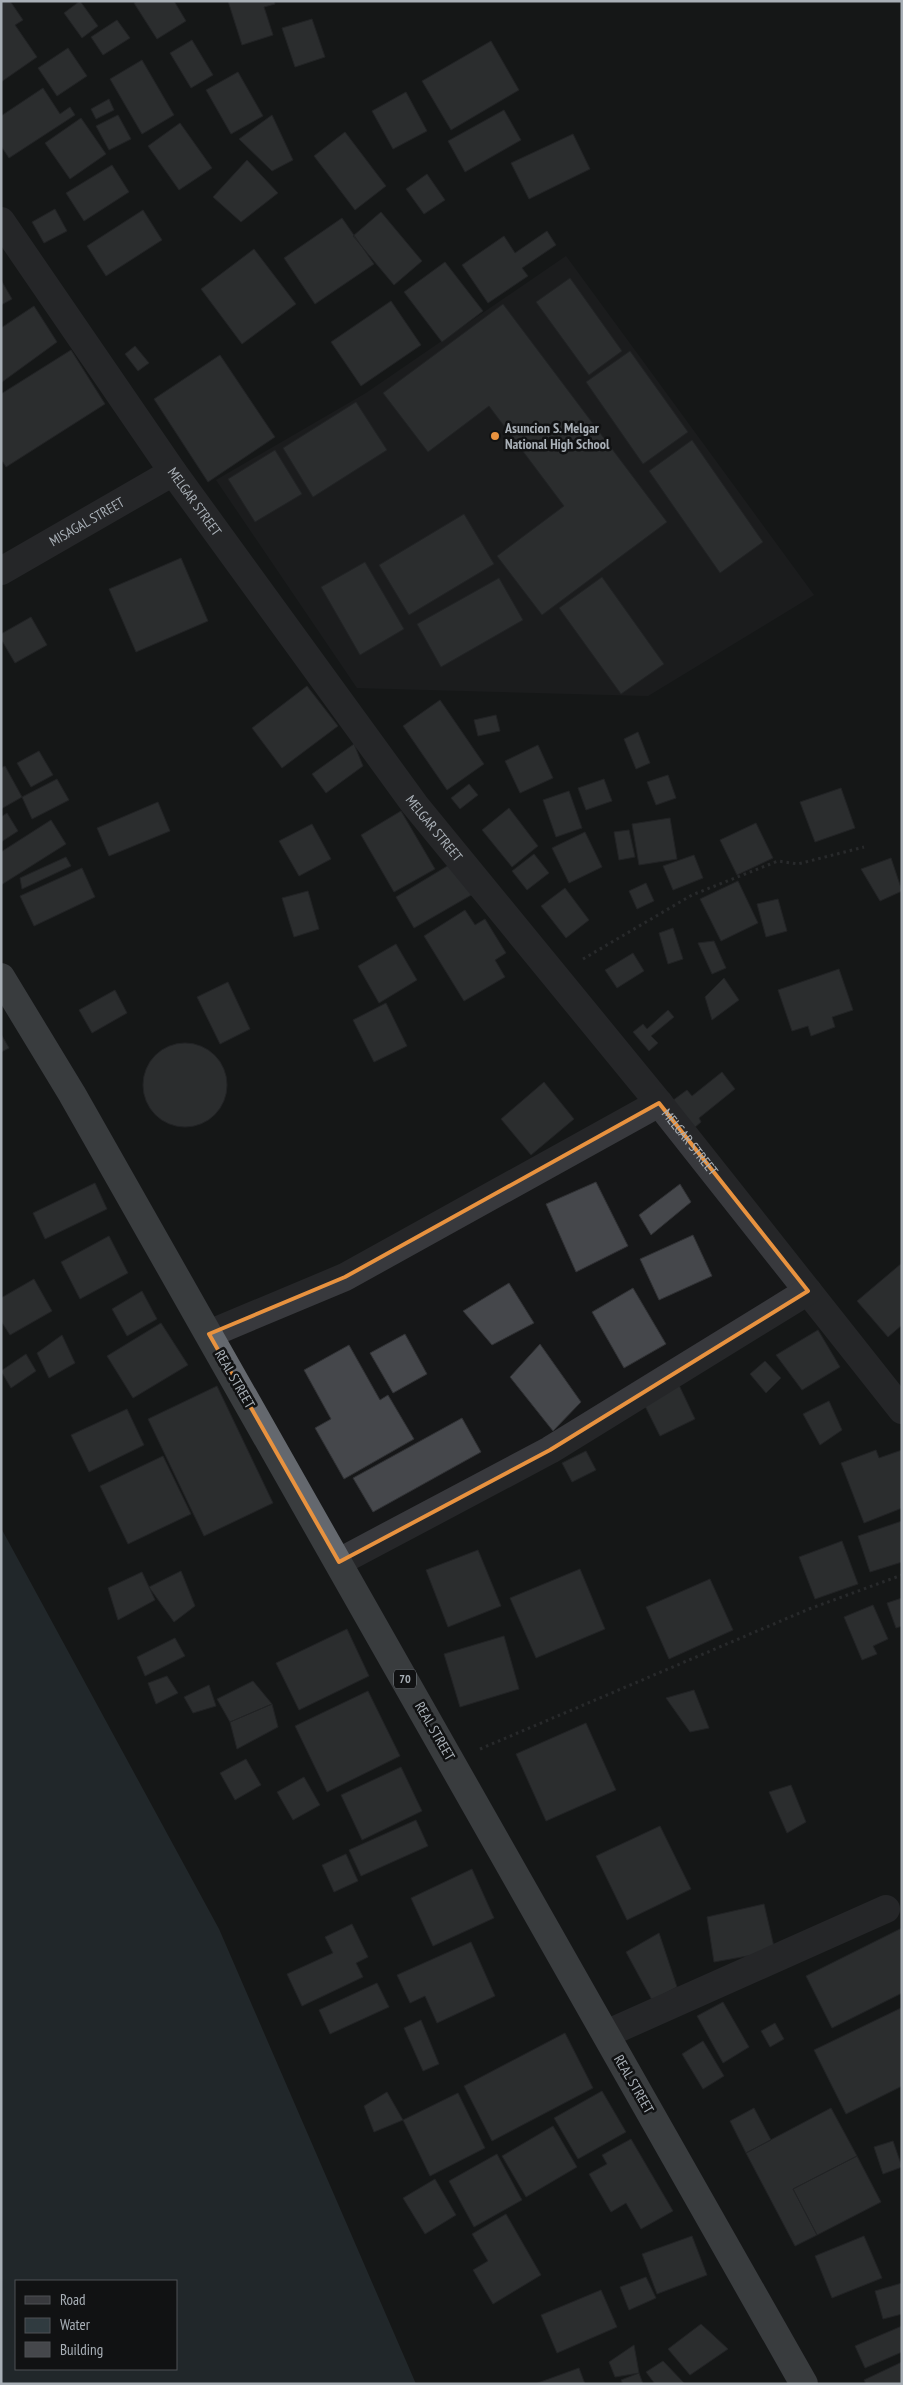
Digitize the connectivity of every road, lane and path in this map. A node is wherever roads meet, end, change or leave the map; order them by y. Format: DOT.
graph roads {
  1 [pos="1,220"];
  2 [pos="173,472"];
  3 [pos="1,571"];
  4 [pos="864,847"];
  5 [pos="554,976"];
  6 [pos="1,977"];
  7 [pos="659,1103"];
  8 [pos="808,1291"];
  9 [pos="209,1334"];
  10 [pos="902,1410"];
  11 [pos="339,1562"];
  12 [pos="902,1575"];
  13 [pos="452,1762"];
  14 [pos="886,1910"];
  15 [pos="606,2034"];
  16 [pos="804,2384"];
  1 -- 2 [label="street, MELGAR STREET"];
  2 -- 3 [label="street, MISAGAL STREET"];
  2 -- 5 [label="street, MELGAR STREET"];
  4 -- 5 [label="path"];
  5 -- 7 [label="street, MELGAR STREET"];
  6 -- 9 [label="highway, REAL STREET / 70"];
  7 -- 8 [label="street, MELGAR STREET"];
  7 -- 9 [label="street"];
  8 -- 10 [label="street, MELGAR STREET"];
  8 -- 11 [label="street"];
  9 -- 11 [label="highway, REAL STREET / 70"];
  11 -- 13 [label="highway, REAL STREET / 70"];
  12 -- 13 [label="path"];
  13 -- 15 [label="highway, REAL STREET / 70"];
  14 -- 15 [label="street"];
  15 -- 16 [label="highway, REAL STREET / 70"];
}
